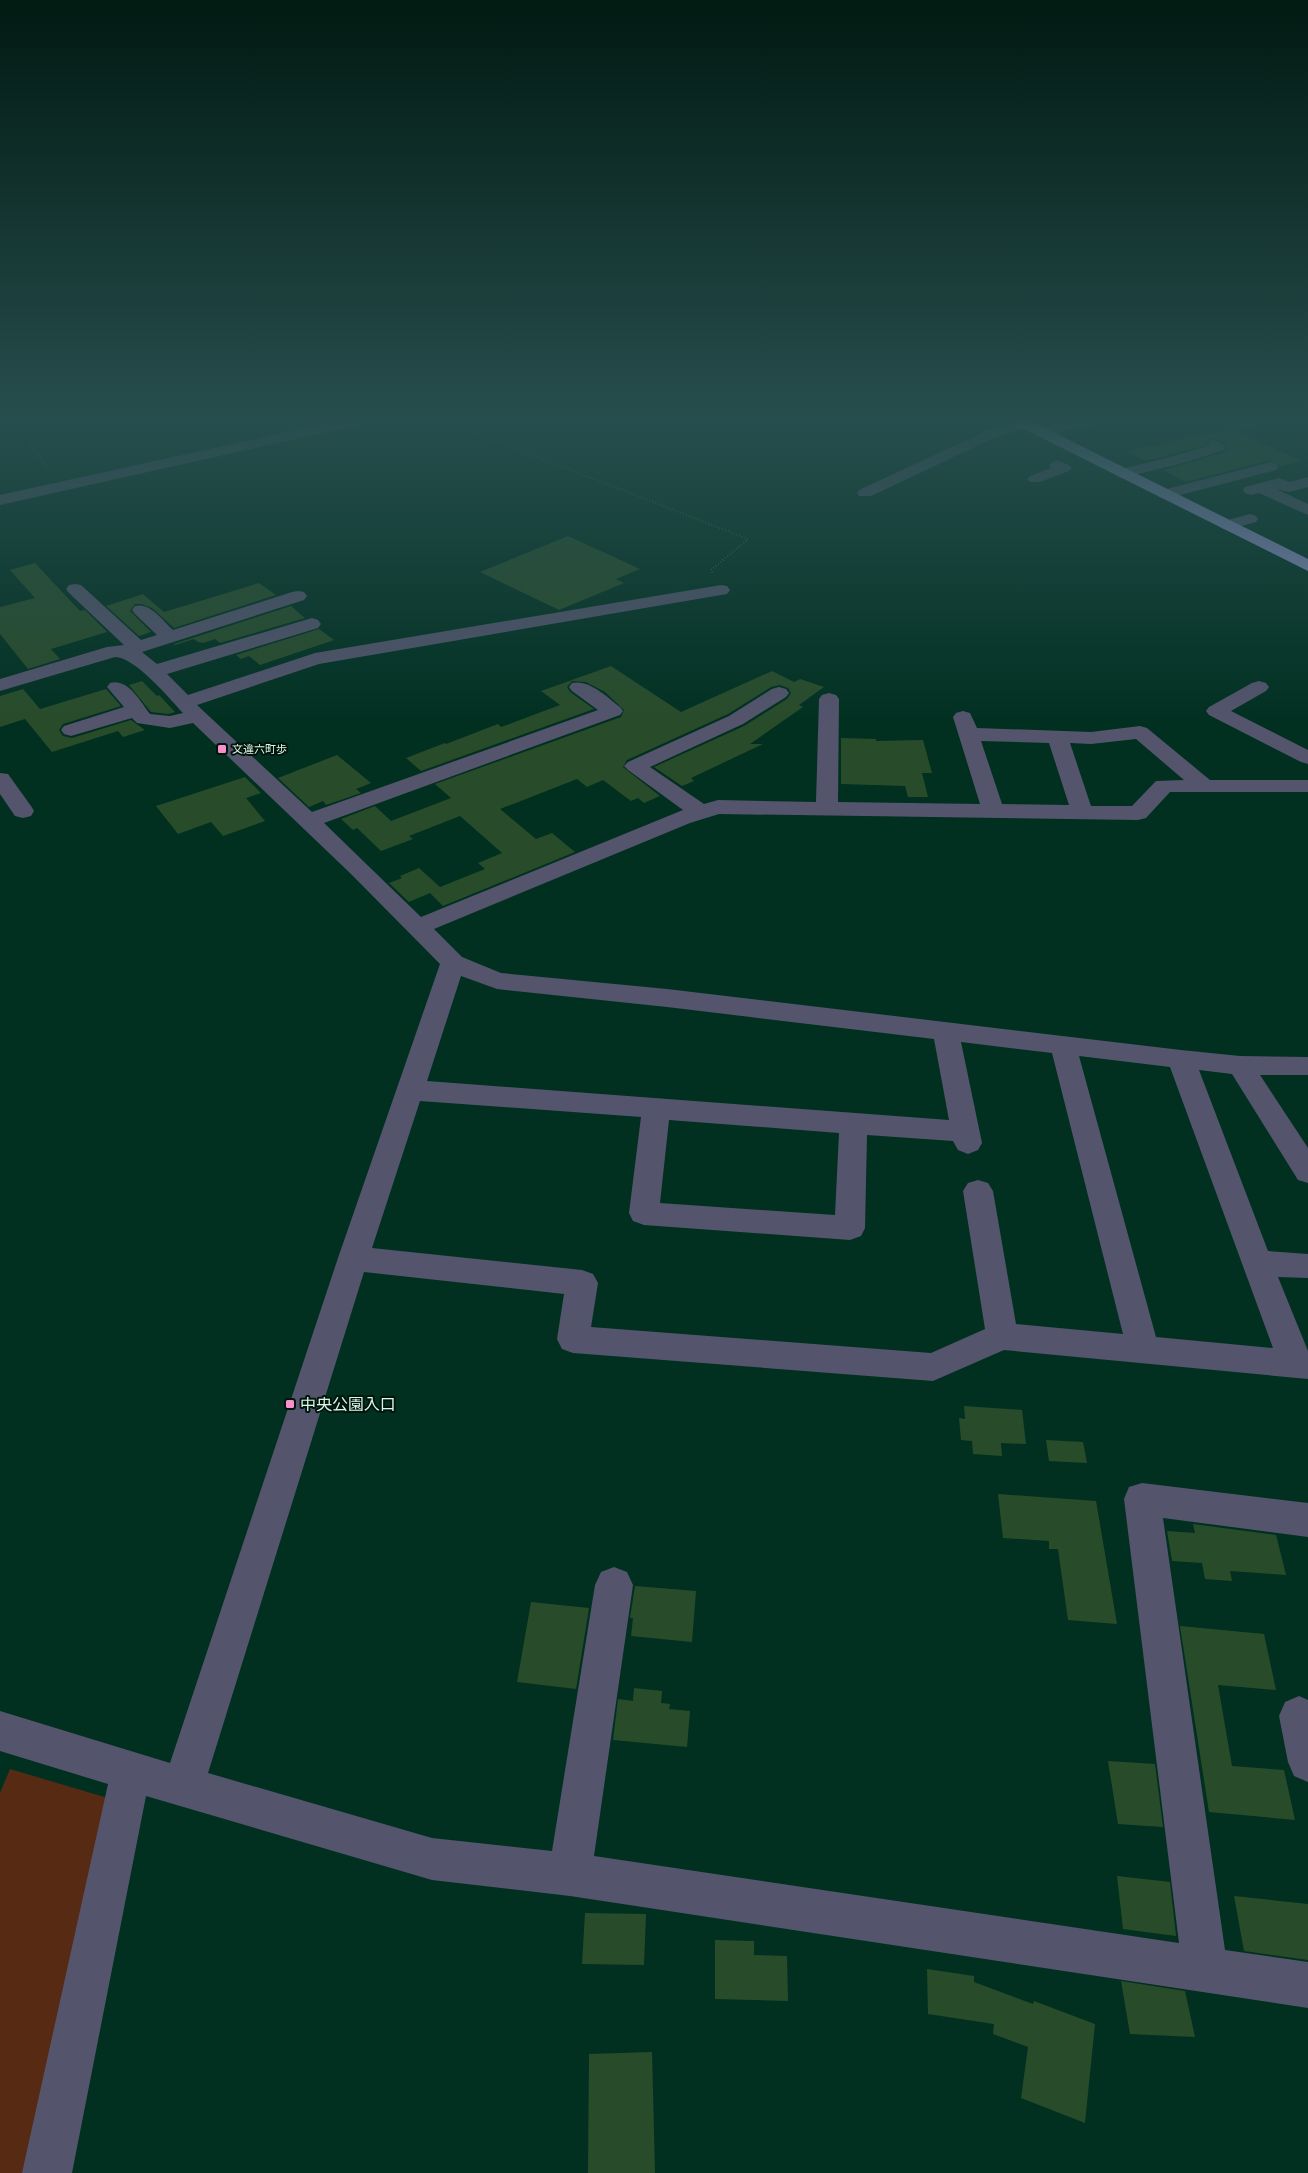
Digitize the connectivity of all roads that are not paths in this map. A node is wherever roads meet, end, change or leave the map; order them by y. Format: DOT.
graph roads {
  1 [pos="1218,520"];
  2 [pos="1245,520"];
  3 [pos="1227,525"];
  4 [pos="1308,566"];
  5 [pos="75,589"];
  6 [pos="721,590"];
  7 [pos="298,596"];
  8 [pos="141,610"];
  9 [pos="312,624"];
  10 [pos="170,637"];
  11 [pos="132,649"];
  12 [pos="152,672"];
  13 [pos="0,685"];
  14 [pos="117,687"];
  15 [pos="578,687"];
  16 [pos="1259,687"];
  17 [pos="779,693"];
  18 [pos="829,700"];
  19 [pos="190,709"];
  20 [pos="136,710"];
  21 [pos="71,730"];
  22 [pos="1057,737"];
  23 [pos="1308,758"];
  24 [pos="0,779"];
  25 [pos="1205,786"];
  26 [pos="1308,786"];
  27 [pos="827,808"];
  28 [pos="23,811"];
  29 [pos="993,811"];
  30 [pos="700,812"];
  31 [pos="1083,813"];
  32 [pos="310,820"];
  33 [pos="418,927"];
  34 [pos="453,963"];
  35 [pos="946,1032"];
  36 [pos="1063,1045"];
  37 [pos="1181,1059"];
  38 [pos="1240,1064"];
  39 [pos="1308,1066"];
  40 [pos="410,1090"];
  41 [pos="656,1109"];
  42 [pos="852,1123"];
  43 [pos="1308,1172"];
  44 [pos="978,1192"];
  45 [pos="353,1258"];
  46 [pos="1257,1263"];
  47 [pos="1308,1266"];
  48 [pos="1002,1336"];
  49 [pos="1142,1349"];
  50 [pos="1302,1364"];
  51 [pos="1308,1520"];
  52 [pos="614,1584"];
  53 [pos="1299,1716"];
  54 [pos="0,1731"];
  55 [pos="1308,1762"];
  56 [pos="130,1771"];
  57 [pos="183,1787"];
  58 [pos="570,1874"];
  59 [pos="1205,1968"];
  60 [pos="1308,1985"];
  61 [pos="47,2173"];
  1 -- 3 [label="highway"];
  2 -- 3 [label="street"];
  3 -- 4 [label="highway"];
  5 -- 11 [label="street"];
  6 -- 19 [label="street"];
  7 -- 10 [label="street"];
  8 -- 10 [label="street"];
  9 -- 12 [label="street"];
  10 -- 11 [label="street"];
  11 -- 12 [label="street"];
  11 -- 13 [label="street"];
  12 -- 19 [label="street"];
  14 -- 20 [label="street"];
  15 -- 32 [label="street"];
  16 -- 23 [label="street"];
  17 -- 30 [label="street"];
  18 -- 27 [label="street"];
  19 -- 20 [label="street"];
  19 -- 32 [label="street"];
  20 -- 21 [label="street"];
  22 -- 25 [label="street"];
  22 -- 29 [label="street"];
  22 -- 31 [label="street"];
  24 -- 28 [label="street"];
  25 -- 26 [label="street"];
  25 -- 31 [label="street"];
  27 -- 29 [label="street"];
  27 -- 30 [label="street"];
  29 -- 31 [label="street"];
  30 -- 33 [label="street"];
  32 -- 33 [label="street"];
  33 -- 34 [label="street"];
  34 -- 35 [label="street"];
  34 -- 40 [label="street"];
  35 -- 36 [label="street"];
  35 -- 42 [label="street"];
  36 -- 37 [label="street"];
  36 -- 49 [label="street"];
  37 -- 38 [label="street"];
  37 -- 46 [label="street"];
  38 -- 39 [label="street"];
  38 -- 43 [label="street"];
  40 -- 41 [label="street"];
  40 -- 45 [label="street"];
  41 -- 42 [label="street"];
  41 -- 42 [label="street"];
  44 -- 48 [label="street"];
  45 -- 48 [label="street"];
  45 -- 57 [label="street"];
  46 -- 47 [label="street"];
  46 -- 50 [label="street"];
  48 -- 49 [label="street"];
  49 -- 50 [label="street"];
  51 -- 59 [label="street"];
  52 -- 58 [label="street"];
  53 -- 55 [label="street"];
  54 -- 56 [label="street"];
  56 -- 57 [label="street"];
  56 -- 61 [label="street"];
  57 -- 58 [label="street"];
  58 -- 59 [label="street"];
  59 -- 60 [label="street"];
}
